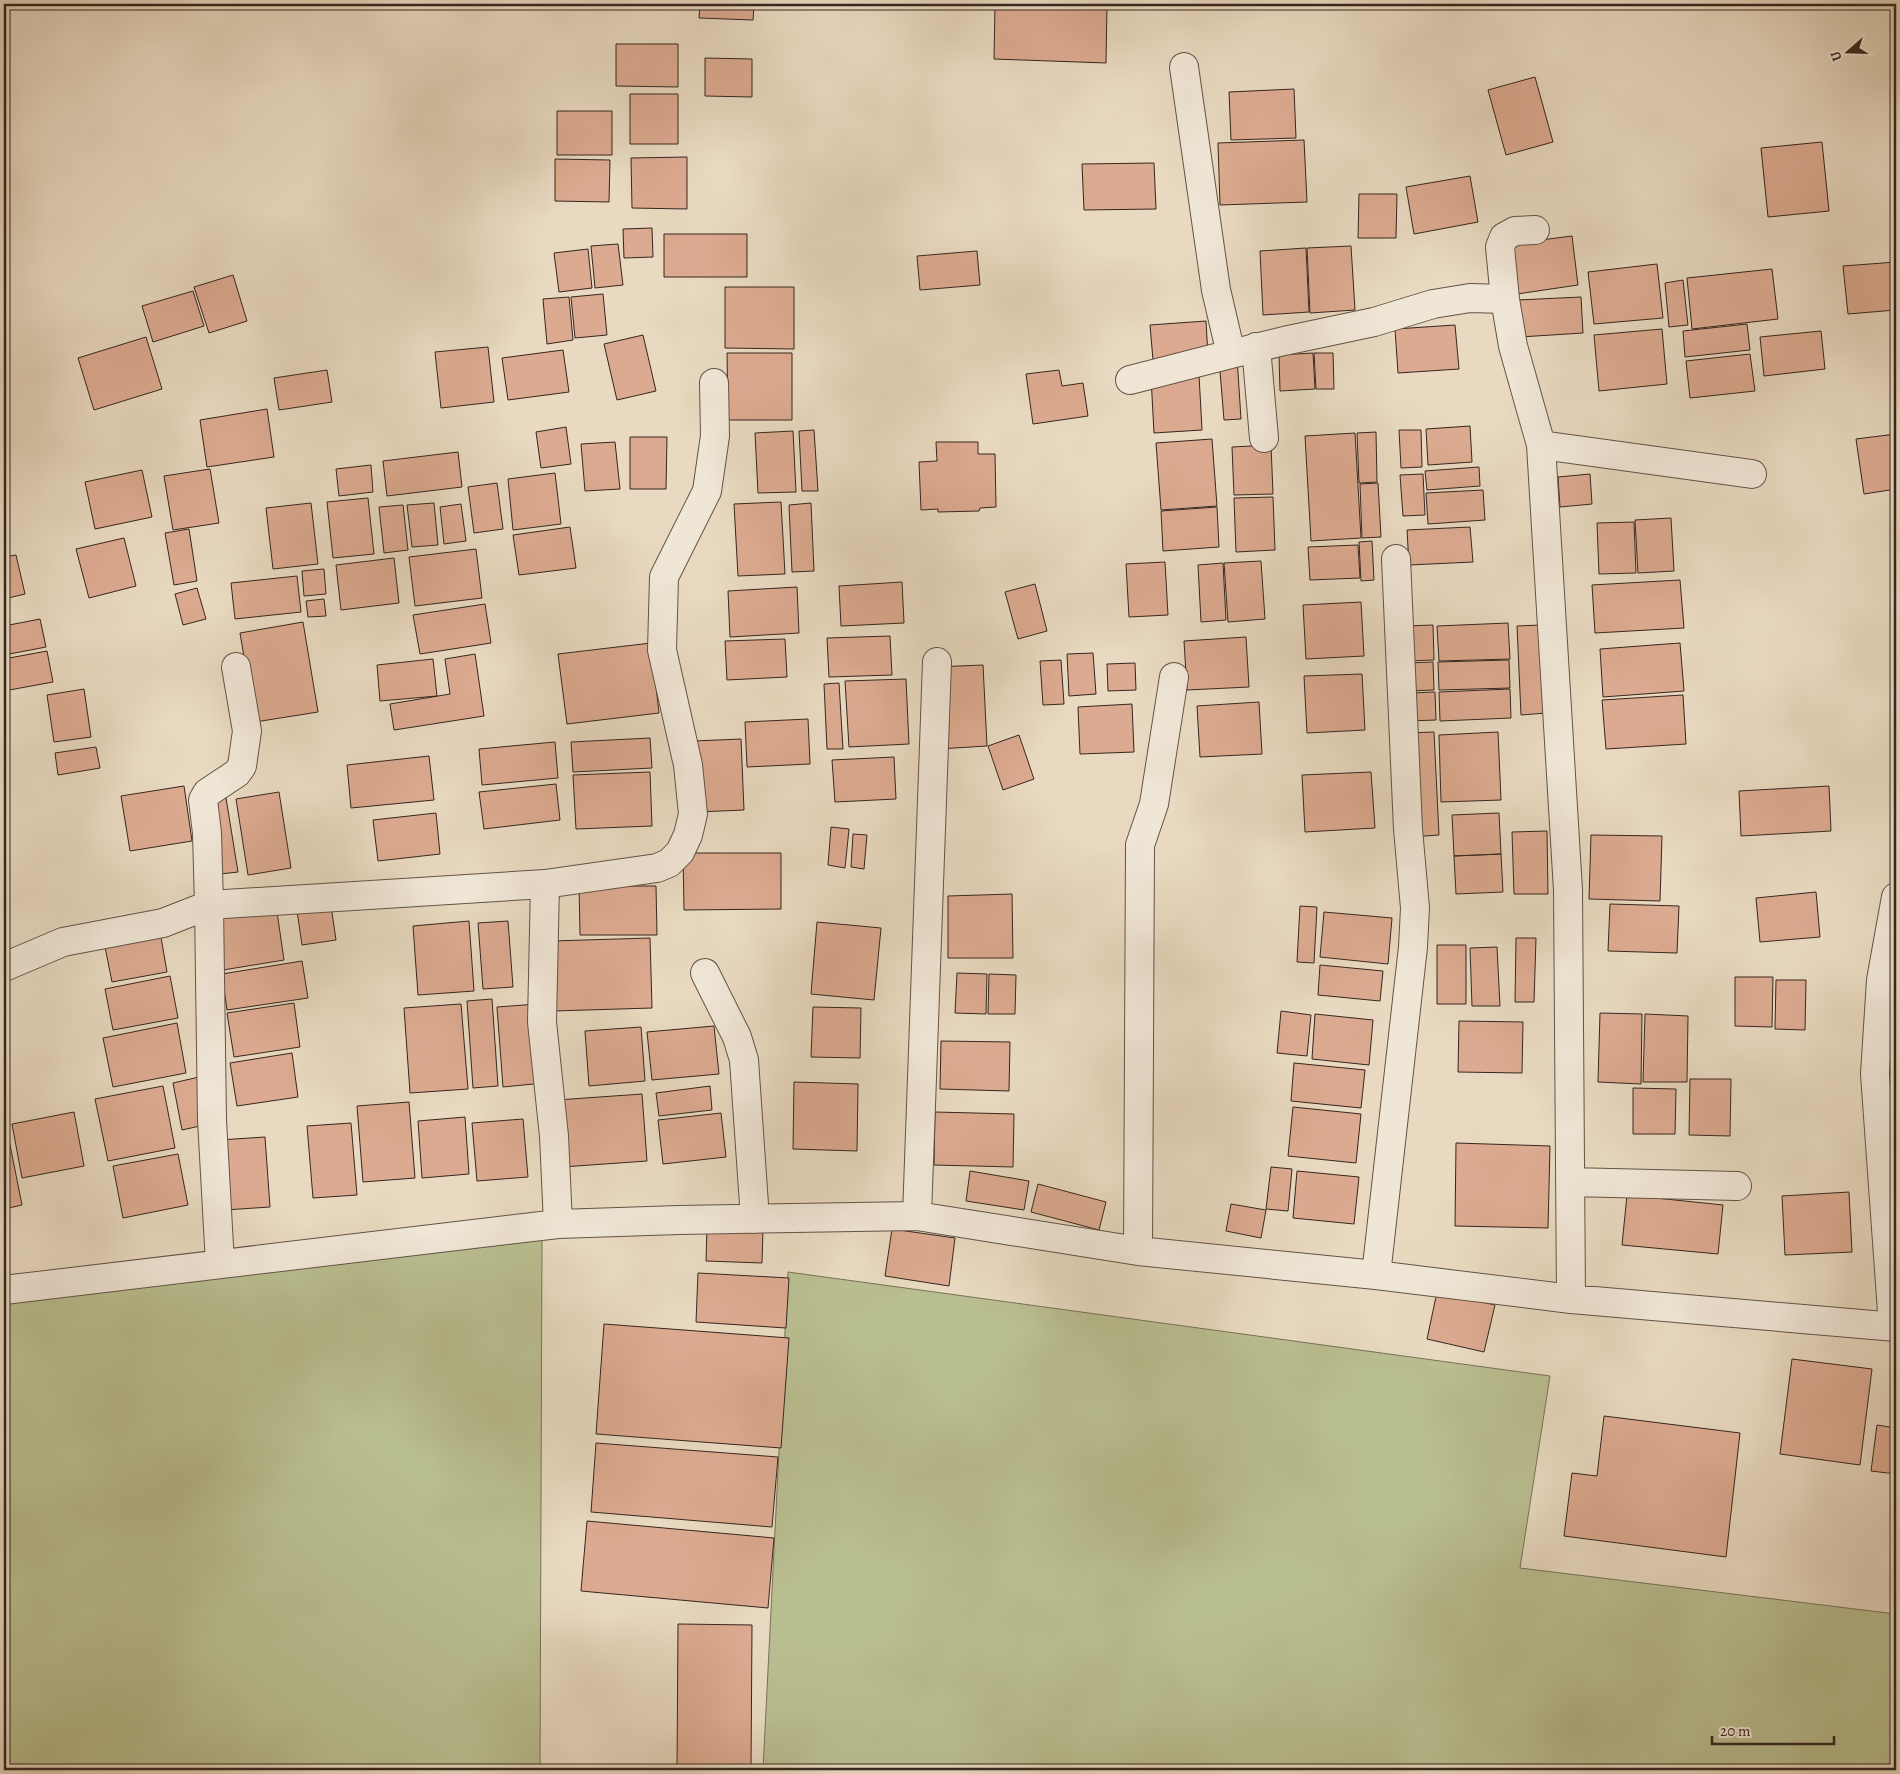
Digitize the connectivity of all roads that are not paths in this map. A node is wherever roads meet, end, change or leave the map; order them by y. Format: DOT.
graph roads {
  1 [pos="1184,67"];
  2 [pos="1535,230"];
  3 [pos="1505,298"];
  4 [pos="1244,351"];
  5 [pos="1130,380"];
  6 [pos="714,383"];
  7 [pos="1264,438"];
  8 [pos="1541,445"];
  9 [pos="1752,474"];
  10 [pos="1396,559"];
  11 [pos="938,662"];
  12 [pos="236,667"];
  13 [pos="1174,677"];
  14 [pos="545,884"];
  15 [pos="1896,897"];
  16 [pos="208,905"];
  17 [pos="4,967"];
  18 [pos="705,973"];
  19 [pos="1570,1182"];
  20 [pos="1738,1186"];
  21 [pos="917,1216"];
  22 [pos="755,1219"];
  23 [pos="558,1224"];
  24 [pos="1138,1251"];
  25 [pos="220,1264"];
  26 [pos="1376,1275"];
  27 [pos="4,1290"];
  28 [pos="1570,1299"];
  29 [pos="1894,1327"];
  1 -- 4 [label="street"];
  2 -- 3 [label="street"];
  3 -- 4 [label="street"];
  3 -- 8 [label="street"];
  4 -- 5 [label="street"];
  4 -- 7 [label="street"];
  6 -- 14 [label="street"];
  8 -- 9 [label="street"];
  8 -- 19 [label="street"];
  10 -- 26 [label="street"];
  11 -- 21 [label="street"];
  12 -- 16 [label="street"];
  13 -- 24 [label="street"];
  14 -- 16 [label="street"];
  14 -- 23 [label="street"];
  15 -- 29 [label="street"];
  16 -- 17 [label="street"];
  16 -- 25 [label="street"];
  18 -- 22 [label="street"];
  19 -- 20 [label="street"];
  19 -- 28 [label="street"];
  21 -- 22 [label="street"];
  21 -- 24 [label="street"];
  22 -- 23 [label="street"];
  23 -- 25 [label="street"];
  24 -- 26 [label="street"];
  25 -- 27 [label="street"];
  26 -- 28 [label="street"];
  28 -- 29 [label="street"];
}
